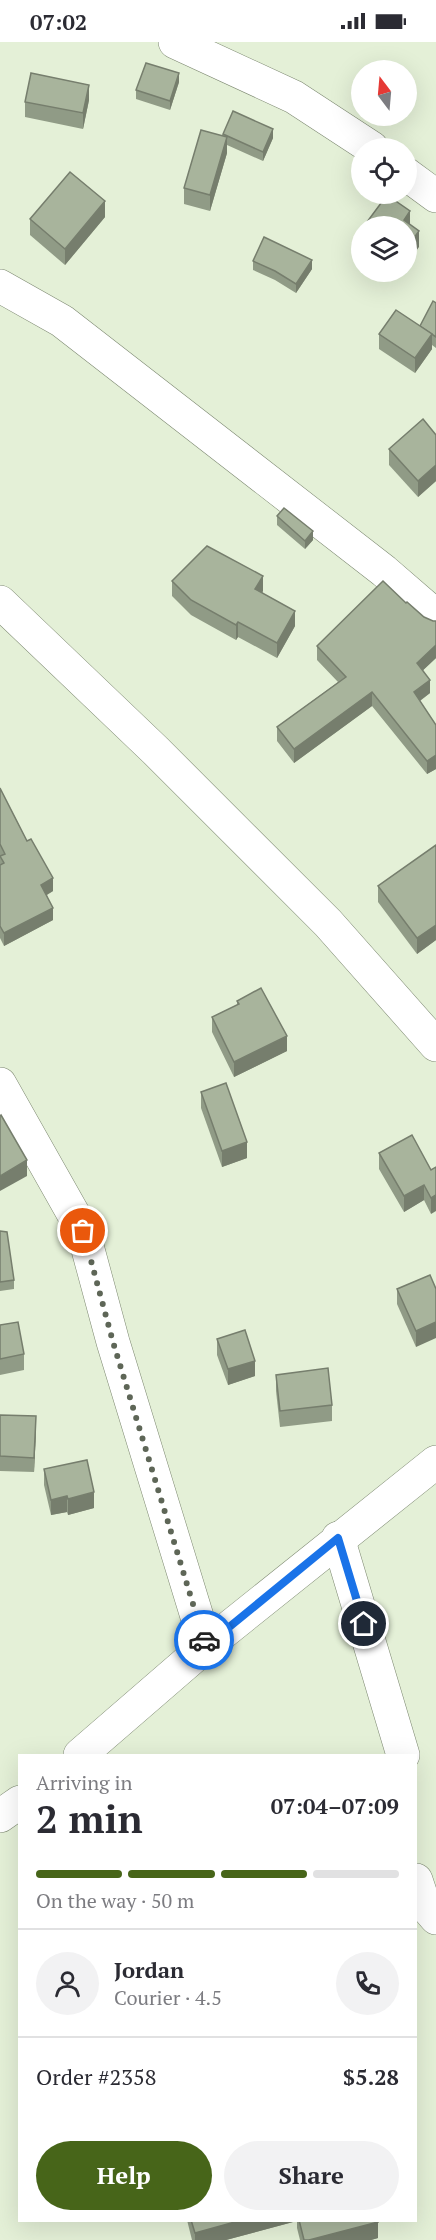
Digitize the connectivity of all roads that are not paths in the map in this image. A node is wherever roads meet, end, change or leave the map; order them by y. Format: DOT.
graph roads {
  1 [pos="175,42"];
  2 [pos="357,138"];
  3 [pos="417,182"];
  4 [pos="436,196"];
  5 [pos="0,286"];
  6 [pos="0,602"];
  7 [pos="436,616"];
  8 [pos="436,1045"];
  9 [pos="0,1084"];
  10 [pos="436,1462"];
  11 [pos="338,1538"];
  12 [pos="206,1646"];
  13 [pos="81,1754"];
  14 [pos="403,1754"];
  15 [pos="18,1803"];
  16 [pos="0,1816"];
  17 [pos="417,1883"];
  18 [pos="436,1918"];
  1 -- 2 [label="street"];
  3 -- 4 [label="street"];
  5 -- 7 [label="street"];
  6 -- 8 [label="street"];
  9 -- 12 [label="street"];
  10 -- 11 [label="street"];
  11 -- 12 [label="street"];
  11 -- 14 [label="street"];
  12 -- 13 [label="street"];
  15 -- 16 [label="street"];
  17 -- 18 [label="street"];
}
